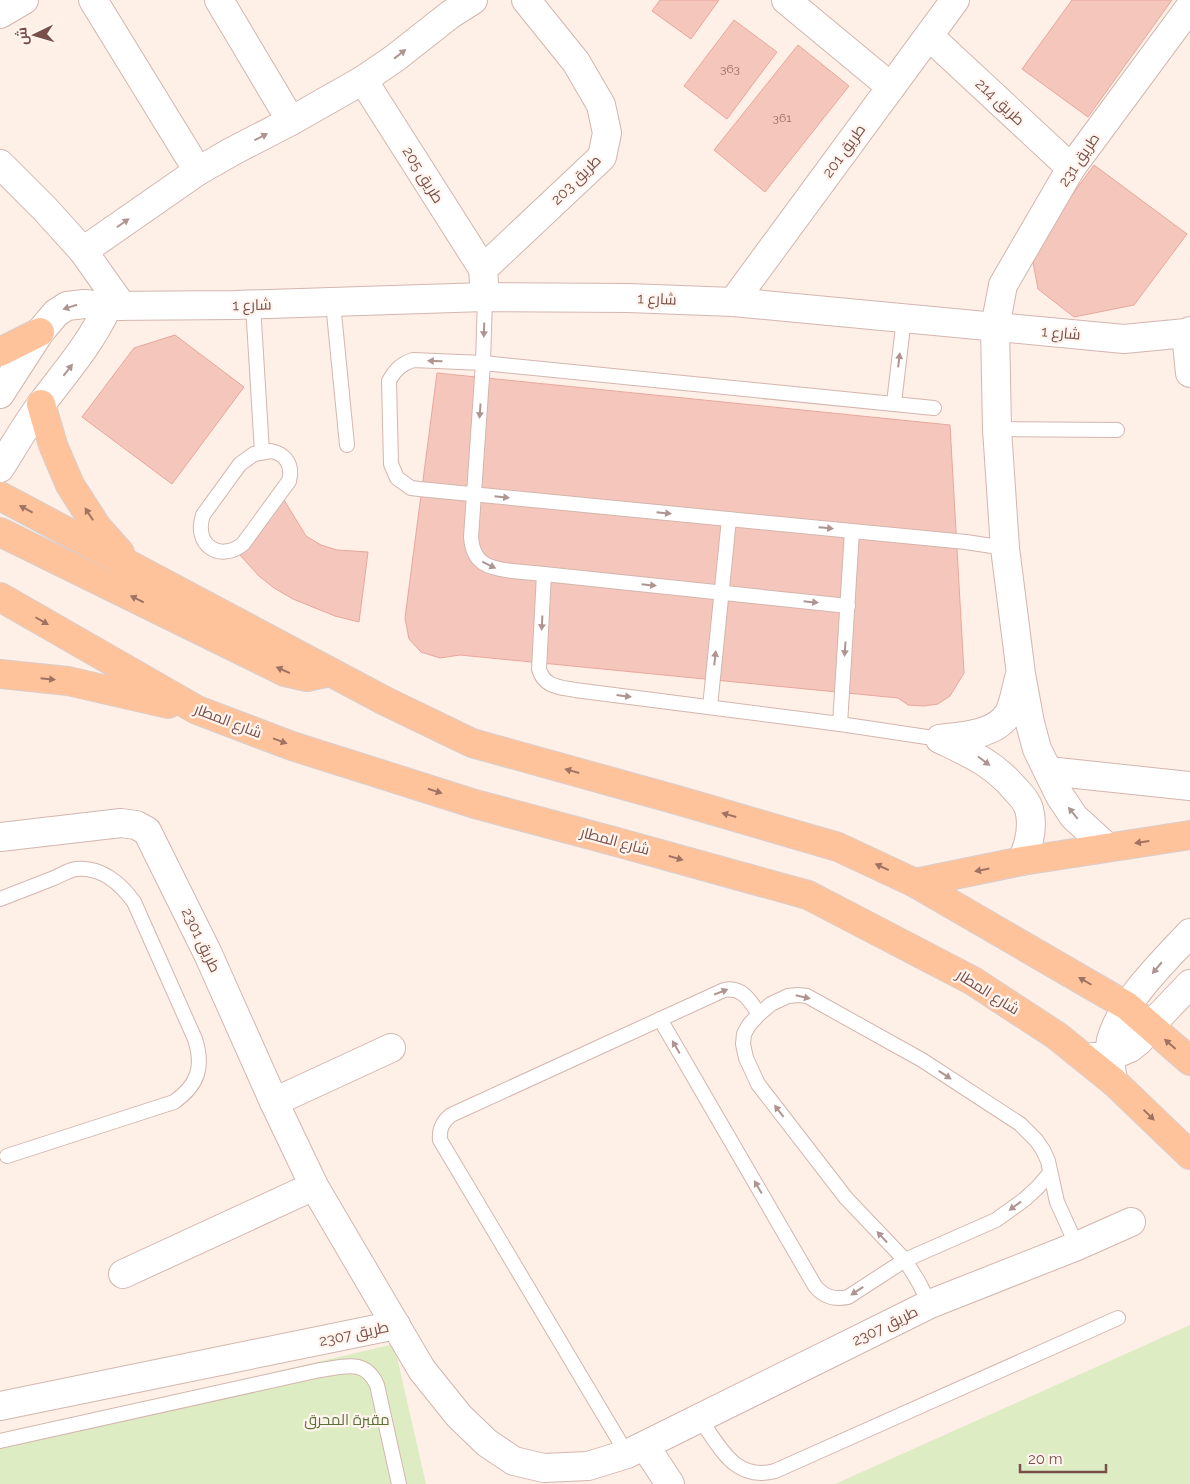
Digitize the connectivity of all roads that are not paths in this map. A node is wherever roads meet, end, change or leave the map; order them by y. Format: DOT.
graph roads {
  1 [pos="24,0"];
  2 [pos="93,0"];
  3 [pos="219,0"];
  4 [pos="526,0"];
  5 [pos="786,0"];
  6 [pos="955,0"];
  7 [pos="455,5"];
  8 [pos="1190,7"];
  9 [pos="0,14"];
  10 [pos="929,36"];
  11 [pos="363,80"];
  12 [pos="891,87"];
  13 [pos="291,121"];
  14 [pos="0,164"];
  15 [pos="1071,168"];
  16 [pos="198,171"];
  17 [pos="83,251"];
  18 [pos="483,270"];
  19 [pos="485,297"];
  20 [pos="733,302"];
  21 [pos="334,303"];
  22 [pos="253,305"];
  23 [pos="115,306"];
  24 [pos="904,318"];
  25 [pos="996,327"];
  26 [pos="40,332"];
  27 [pos="1188,332"];
  28 [pos="0,352"];
  29 [pos="483,363"];
  30 [pos="1190,373"];
  31 [pos="0,394"];
  32 [pos="894,403"];
  33 [pos="41,404"];
  34 [pos="934,408"];
  35 [pos="997,429"];
  36 [pos="1117,430"];
  37 [pos="347,445"];
  38 [pos="262,452"];
  39 [pos="0,468"];
  40 [pos="474,495"];
  41 [pos="0,496"];
  42 [pos="729,519"];
  43 [pos="852,531"];
  44 [pos="0,532"];
  45 [pos="1005,548"];
  46 [pos="131,565"];
  47 [pos="544,574"];
  48 [pos="722,592"];
  49 [pos="0,597"];
  50 [pos="848,606"];
  51 [pos="330,672"];
  52 [pos="0,674"];
  53 [pos="1020,674"];
  54 [pos="710,707"];
  55 [pos="196,710"];
  56 [pos="840,724"];
  57 [pos="940,740"];
  58 [pos="1048,771"];
  59 [pos="1190,786"];
  60 [pos="1190,835"];
  61 [pos="0,837"];
  62 [pos="1107,848"];
  63 [pos="1022,861"];
  64 [pos="915,883"];
  65 [pos="0,899"];
  66 [pos="1190,932"];
  67 [pos="1190,984"];
  68 [pos="1127,1006"];
  69 [pos="759,1014"];
  70 [pos="660,1019"];
  71 [pos="1150,1026"];
  72 [pos="392,1048"];
  73 [pos="1190,1061"];
  74 [pos="1102,1065"];
  75 [pos="274,1102"];
  76 [pos="1190,1154"];
  77 [pos="7,1156"];
  78 [pos="1050,1173"];
  79 [pos="314,1186"];
  80 [pos="1131,1222"];
  81 [pos="1077,1246"];
  82 [pos="904,1260"];
  83 [pos="123,1274"];
  84 [pos="930,1304"];
  85 [pos="1118,1318"];
  86 [pos="396,1325"];
  87 [pos="0,1406"];
  88 [pos="699,1418"];
  89 [pos="0,1441"];
  90 [pos="636,1450"];
  91 [pos="750,1478"];
  92 [pos="399,1484"];
  93 [pos="670,1484"];
  1 -- 9 [label="street"];
  2 -- 16 [label="street"];
  3 -- 13 [label="street"];
  4 -- 18 [label="street, طريق 203"];
  5 -- 12 [label="street"];
  6 -- 10 [label="street, طريق 201"];
  11 -- 7 [label="street, one-way"];
  8 -- 15 [label="street, طريق 231"];
  10 -- 12 [label="street, طريق 201"];
  10 -- 15 [label="street, طريق 214"];
  11 -- 13 [label="street"];
  11 -- 18 [label="street, طريق 205"];
  12 -- 20 [label="street, طريق 201"];
  16 -- 13 [label="street, one-way"];
  14 -- 17 [label="street"];
  15 -- 25 [label="street, طريق 231"];
  17 -- 16 [label="street, one-way"];
  17 -- 23 [label="street"];
  18 -- 19 [label="street"];
  19 -- 20 [label="street, شارع 1"];
  19 -- 21 [label="street, شارع 1"];
  19 -- 29 [label="lane, one-way"];
  20 -- 24 [label="street, شارع 1"];
  21 -- 22 [label="street, شارع 1"];
  21 -- 37 [label="lane"];
  22 -- 23 [label="street, شارع 1"];
  22 -- 38 [label="lane"];
  23 -- 26 [label="street, شارع 1, one-way"];
  33 -- 23 [label="street, one-way"];
  24 -- 25 [label="street, شارع 1"];
  32 -- 24 [label="lane, one-way"];
  25 -- 27 [label="street, شارع 1"];
  25 -- 35 [label="street, طريق 231"];
  26 -- 28 [label="main road"];
  26 -- 31 [label="street, شارع 1"];
  27 -- 30 [label="street"];
  29 -- 32 [label="lane"];
  29 -- 40 [label="lane, one-way"];
  29 -- 40 [label="lane, one-way"];
  32 -- 34 [label="lane"];
  33 -- 39 [label="street"];
  46 -- 33 [label="main road, one-way"];
  35 -- 36 [label="lane"];
  35 -- 45 [label="street, طريق 231"];
  38 -- 38 [label="lane"];
  40 -- 42 [label="lane, one-way"];
  40 -- 47 [label="lane, one-way"];
  46 -- 41 [label="main road, one-way"];
  42 -- 43 [label="lane, one-way"];
  42 -- 48 [label="lane"];
  43 -- 45 [label="lane"];
  43 -- 50 [label="lane"];
  51 -- 44 [label="main road, one-way"];
  45 -- 53 [label="street, طريق 231"];
  46 -- 51 [label="main road"];
  47 -- 48 [label="lane, one-way"];
  47 -- 54 [label="lane, one-way"];
  48 -- 50 [label="lane, one-way"];
  54 -- 48 [label="lane, one-way"];
  49 -- 55 [label="main road, شارع المطار, one-way"];
  50 -- 56 [label="lane, one-way"];
  64 -- 51 [label="main road, one-way"];
  52 -- 55 [label="main road, one-way"];
  53 -- 57 [label="street"];
  53 -- 58 [label="street, طريق 231"];
  54 -- 56 [label="lane"];
  55 -- 74 [label="main road, شارع المطار, one-way"];
  56 -- 57 [label="lane"];
  57 -- 63 [label="street, one-way"];
  58 -- 59 [label="street"];
  62 -- 58 [label="street, طريق 231, one-way"];
  60 -- 62 [label="main road, one-way"];
  61 -- 75 [label="street, طريق 2301"];
  62 -- 63 [label="main road"];
  63 -- 64 [label="main road, one-way"];
  68 -- 64 [label="main road, one-way"];
  65 -- 77 [label="lane"];
  66 -- 68 [label="street, one-way"];
  67 -- 71 [label="street"];
  68 -- 71 [label="main road"];
  68 -- 74 [label="street"];
  70 -- 69 [label="lane, one-way"];
  69 -- 78 [label="lane, one-way"];
  82 -- 69 [label="lane, one-way"];
  82 -- 70 [label="lane, one-way"];
  70 -- 90 [label="lane"];
  73 -- 71 [label="main road, one-way"];
  71 -- 74 [label="street"];
  72 -- 75 [label="street"];
  74 -- 76 [label="main road, شارع المطار, one-way"];
  75 -- 79 [label="street, طريق 2301"];
  78 -- 81 [label="lane"];
  78 -- 82 [label="lane, one-way"];
  79 -- 83 [label="street"];
  79 -- 86 [label="street, طريق 2301"];
  80 -- 81 [label="street, طريق 2307"];
  81 -- 84 [label="street, طريق 2307"];
  82 -- 84 [label="lane"];
  84 -- 88 [label="street, طريق 2307"];
  85 -- 91 [label="lane"];
  86 -- 87 [label="street, طريق 2307"];
  86 -- 90 [label="street, طريق 2307"];
  88 -- 90 [label="street, طريق 2307"];
  88 -- 91 [label="lane"];
  89 -- 92 [label="lane"];
  90 -- 93 [label="street"];
}
